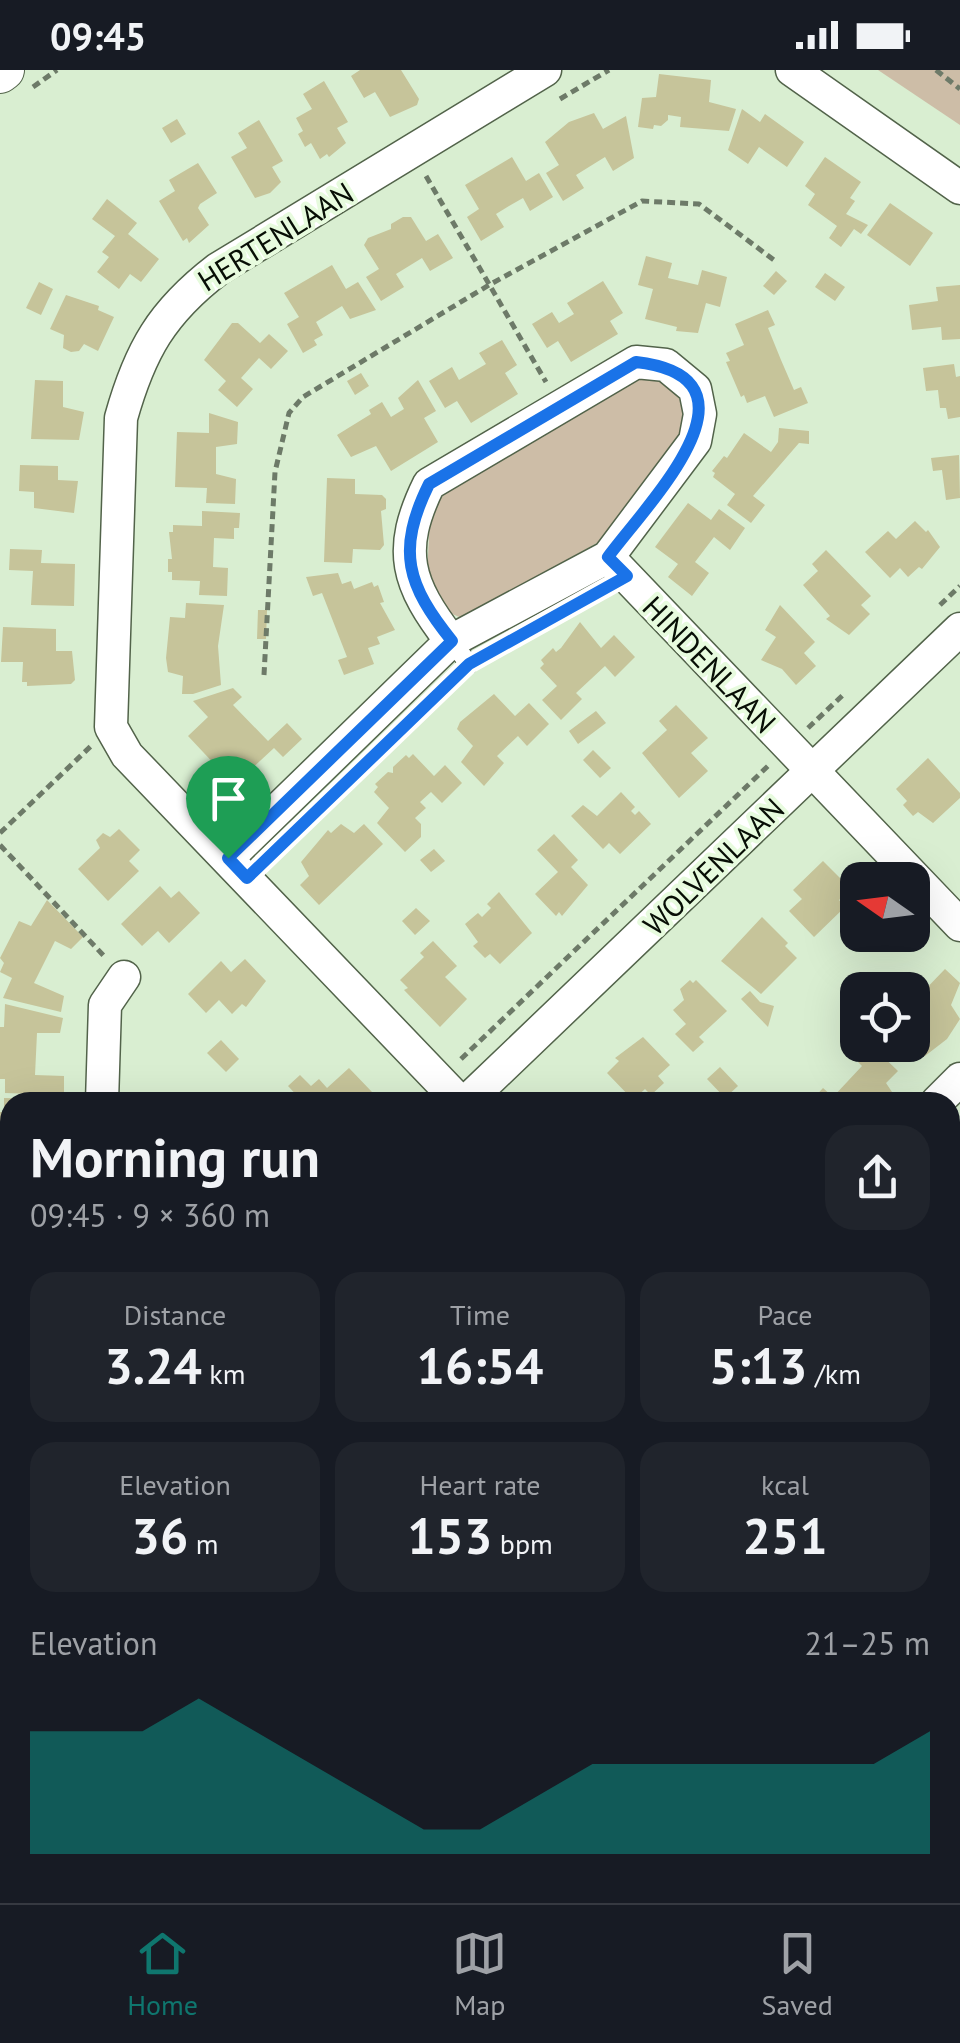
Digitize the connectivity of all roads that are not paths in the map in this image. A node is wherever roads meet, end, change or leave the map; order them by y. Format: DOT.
graph roads {
  1 [pos="792,70"];
  2 [pos="552,85"];
  3 [pos="960,188"];
  4 [pos="608,557"];
  5 [pos="960,629"];
  6 [pos="460,652"];
  7 [pos="813,770"];
  8 [pos="228,858"];
  9 [pos="960,925"];
  10 [pos="124,977"];
  11 [pos="102,1092"];
  12 [pos="452,1092"];
  13 [pos="458,1092"];
  1 -- 3 [label="street"];
  2 -- 8 [label="street, HERTENLAAN"];
  4 -- 6 [label="street"];
  4 -- 6 [label="street"];
  4 -- 7 [label="street, HINDENLAAN"];
  5 -- 7 [label="street, WOLVENLAAN"];
  6 -- 8 [label="street"];
  7 -- 9 [label="street, HINDENLAAN"];
  7 -- 13 [label="street, WOLVENLAAN"];
  8 -- 12 [label="street"];
  10 -- 11 [label="street"];
}
